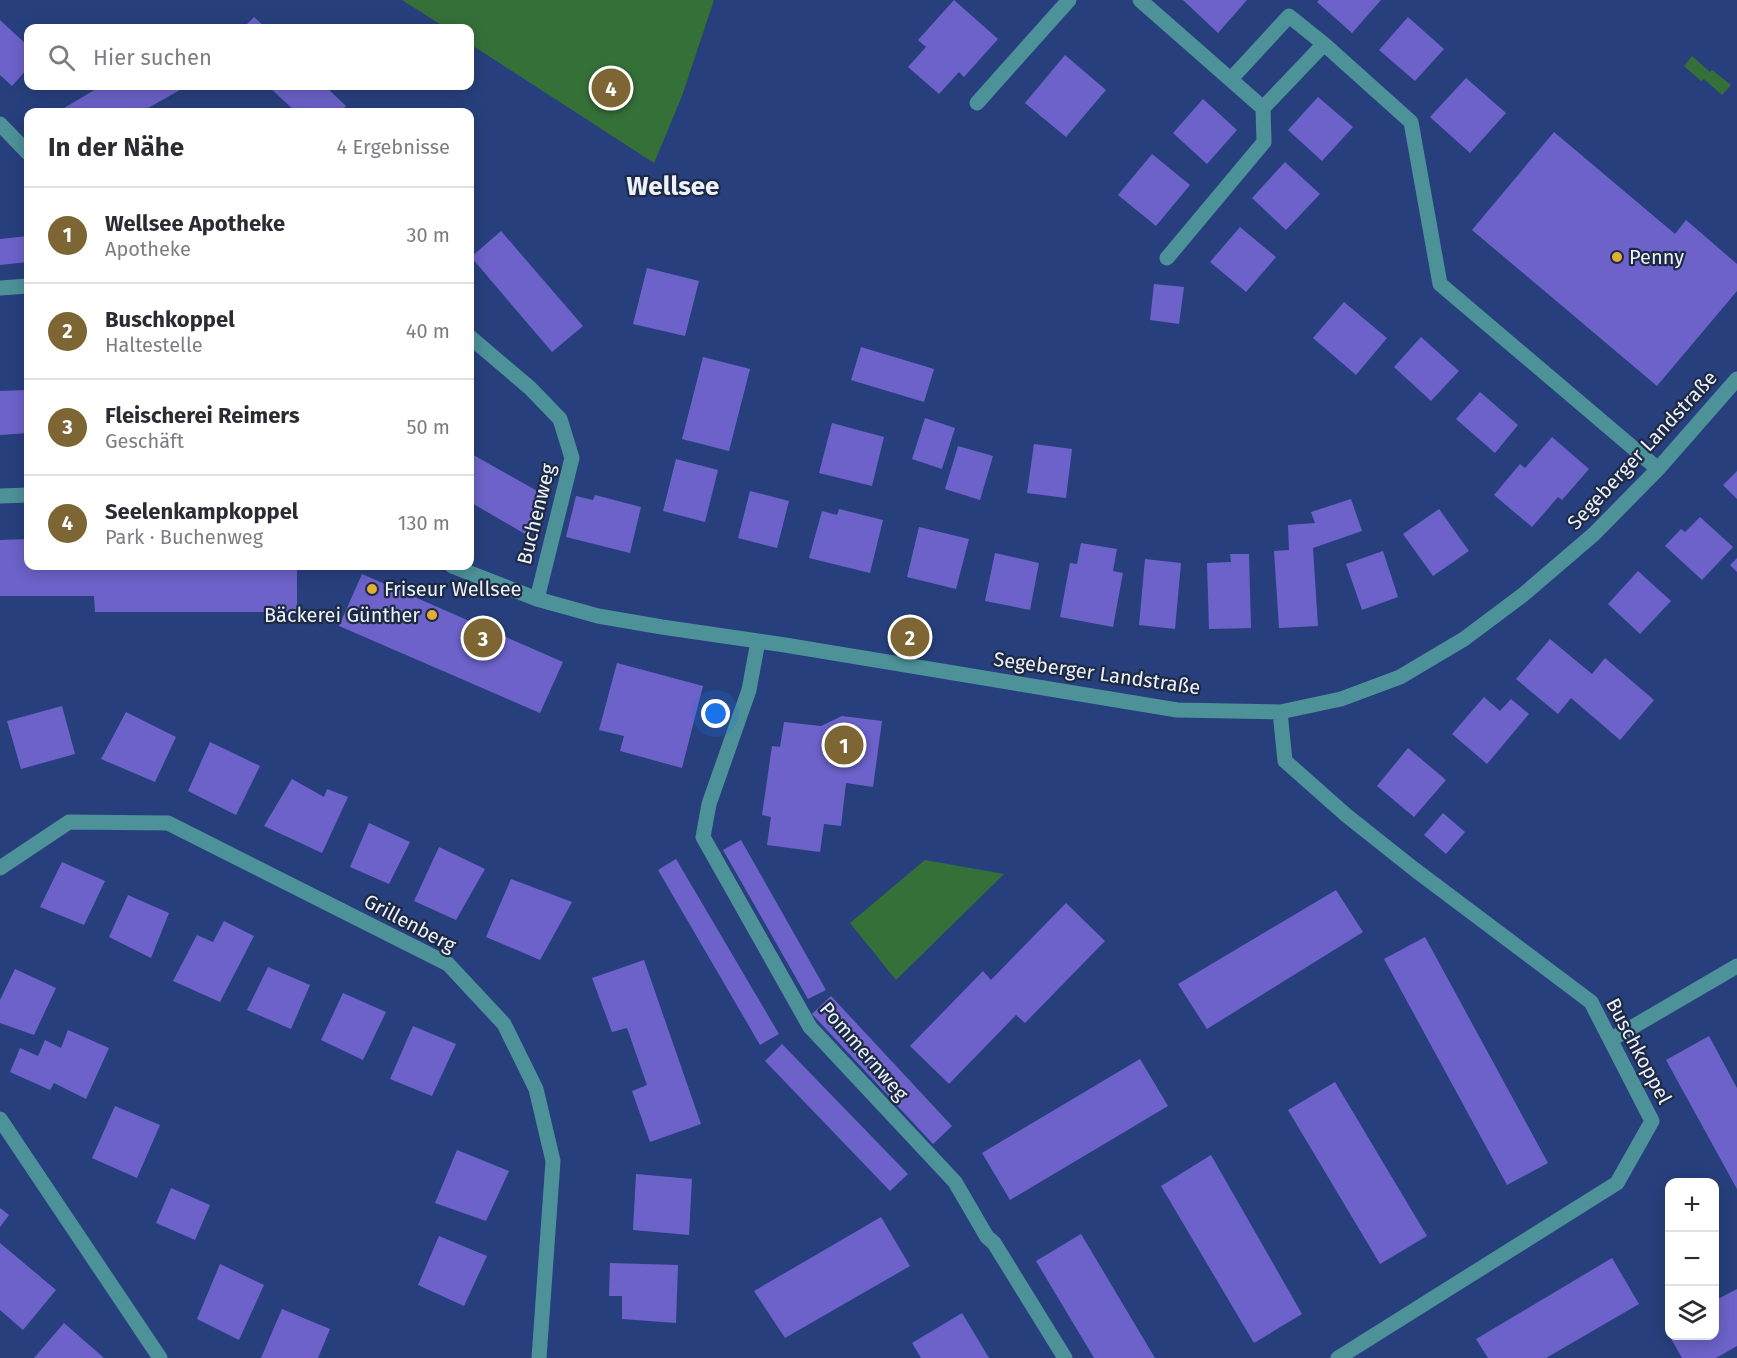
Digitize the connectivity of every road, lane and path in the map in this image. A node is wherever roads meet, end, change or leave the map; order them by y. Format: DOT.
graph roads {
  1 [pos="1069,0"];
  2 [pos="1140,0"];
  3 [pos="1324,44"];
  4 [pos="1231,79"];
  5 [pos="977,103"];
  6 [pos="1263,108"];
  7 [pos="0,124"];
  8 [pos="24,149"];
  9 [pos="1167,258"];
  10 [pos="24,286"];
  11 [pos="0,288"];
  12 [pos="474,340"];
  13 [pos="1737,379"];
  14 [pos="1658,469"];
  15 [pos="24,495"];
  16 [pos="0,496"];
  17 [pos="462,570"];
  18 [pos="537,599"];
  19 [pos="758,641"];
  20 [pos="1280,712"];
  21 [pos="0,868"];
  22 [pos="1737,966"];
  23 [pos="1612,1039"];
  24 [pos="0,1119"];
  25 [pos="160,1358"];
  26 [pos="539,1358"];
  27 [pos="1065,1358"];
  28 [pos="1338,1358"];
  1 -- 5 [label="street"];
  2 -- 4 [label="street"];
  3 -- 4 [label="street"];
  3 -- 6 [label="street"];
  3 -- 14 [label="street"];
  4 -- 6 [label="street"];
  6 -- 9 [label="street"];
  7 -- 8 [label="street"];
  10 -- 11 [label="street"];
  12 -- 18 [label="street, Buchenweg"];
  13 -- 14 [label="street, Segeberger Landstraße"];
  14 -- 20 [label="street, Segeberger Landstraße"];
  15 -- 16 [label="street"];
  17 -- 18 [label="street, Segeberger Landstraße"];
  18 -- 19 [label="street, Segeberger Landstraße"];
  19 -- 20 [label="street, Segeberger Landstraße"];
  19 -- 27 [label="street, Pommernweg"];
  20 -- 23 [label="street, Buschkoppel"];
  21 -- 26 [label="street, Grillenberg"];
  22 -- 23 [label="street"];
  23 -- 28 [label="street, Buschkoppel"];
  24 -- 25 [label="street"];
}
